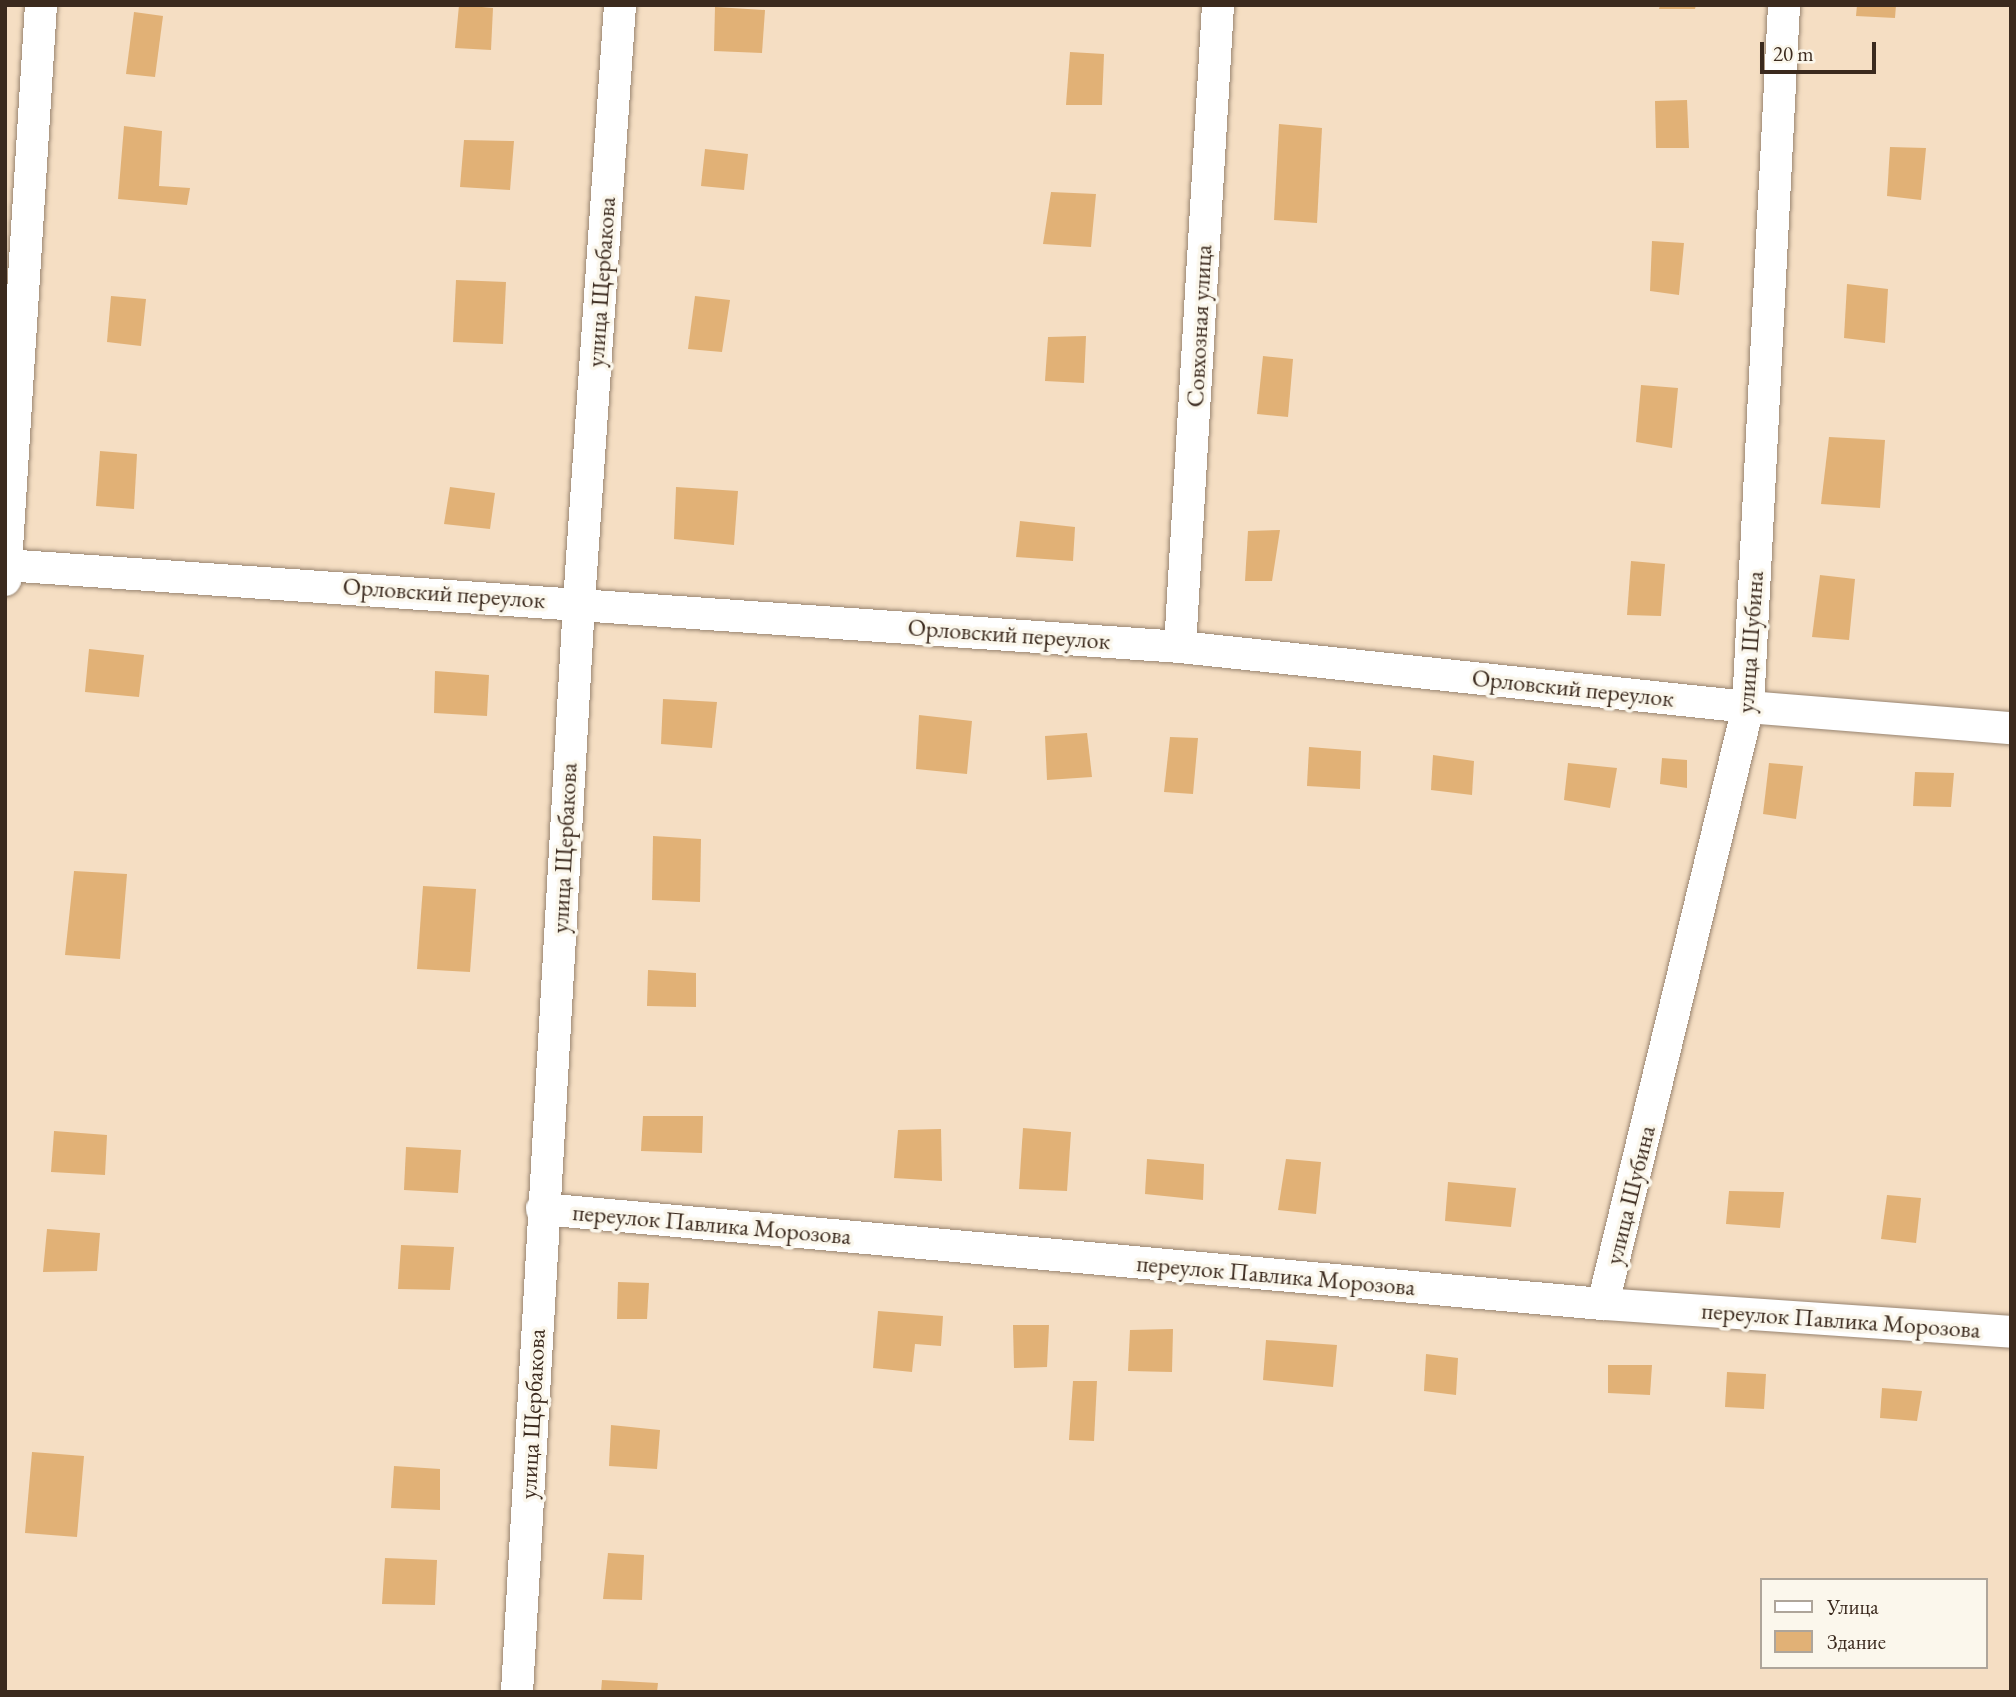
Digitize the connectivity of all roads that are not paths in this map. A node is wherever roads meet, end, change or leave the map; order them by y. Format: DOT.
graph roads {
  1 [pos="41,5"];
  2 [pos="620,5"];
  3 [pos="1218,5"];
  4 [pos="1784,5"];
  5 [pos="6,570"];
  6 [pos="579,601"];
  7 [pos="1180,647"];
  8 [pos="1748,707"];
  9 [pos="2011,728"];
  10 [pos="542,1209"];
  11 [pos="1603,1304"];
  12 [pos="2011,1332"];
  13 [pos="517,1692"];
  1 -- 5 [label="street"];
  2 -- 6 [label="street, улица Щербакова"];
  3 -- 7 [label="street, Совхозная улица"];
  4 -- 8 [label="street, улица Шубина"];
  5 -- 6 [label="street, Орловский переулок"];
  6 -- 7 [label="street, Орловский переулок"];
  6 -- 10 [label="street, улица Щербакова"];
  7 -- 8 [label="street, Орловский переулок"];
  8 -- 9 [label="street, Орловский переулок"];
  8 -- 11 [label="street, улица Шубина"];
  10 -- 11 [label="street, переулок Павлика Морозова"];
  10 -- 13 [label="street, улица Щербакова"];
  11 -- 12 [label="street, переулок Павлика Морозова"];
}
